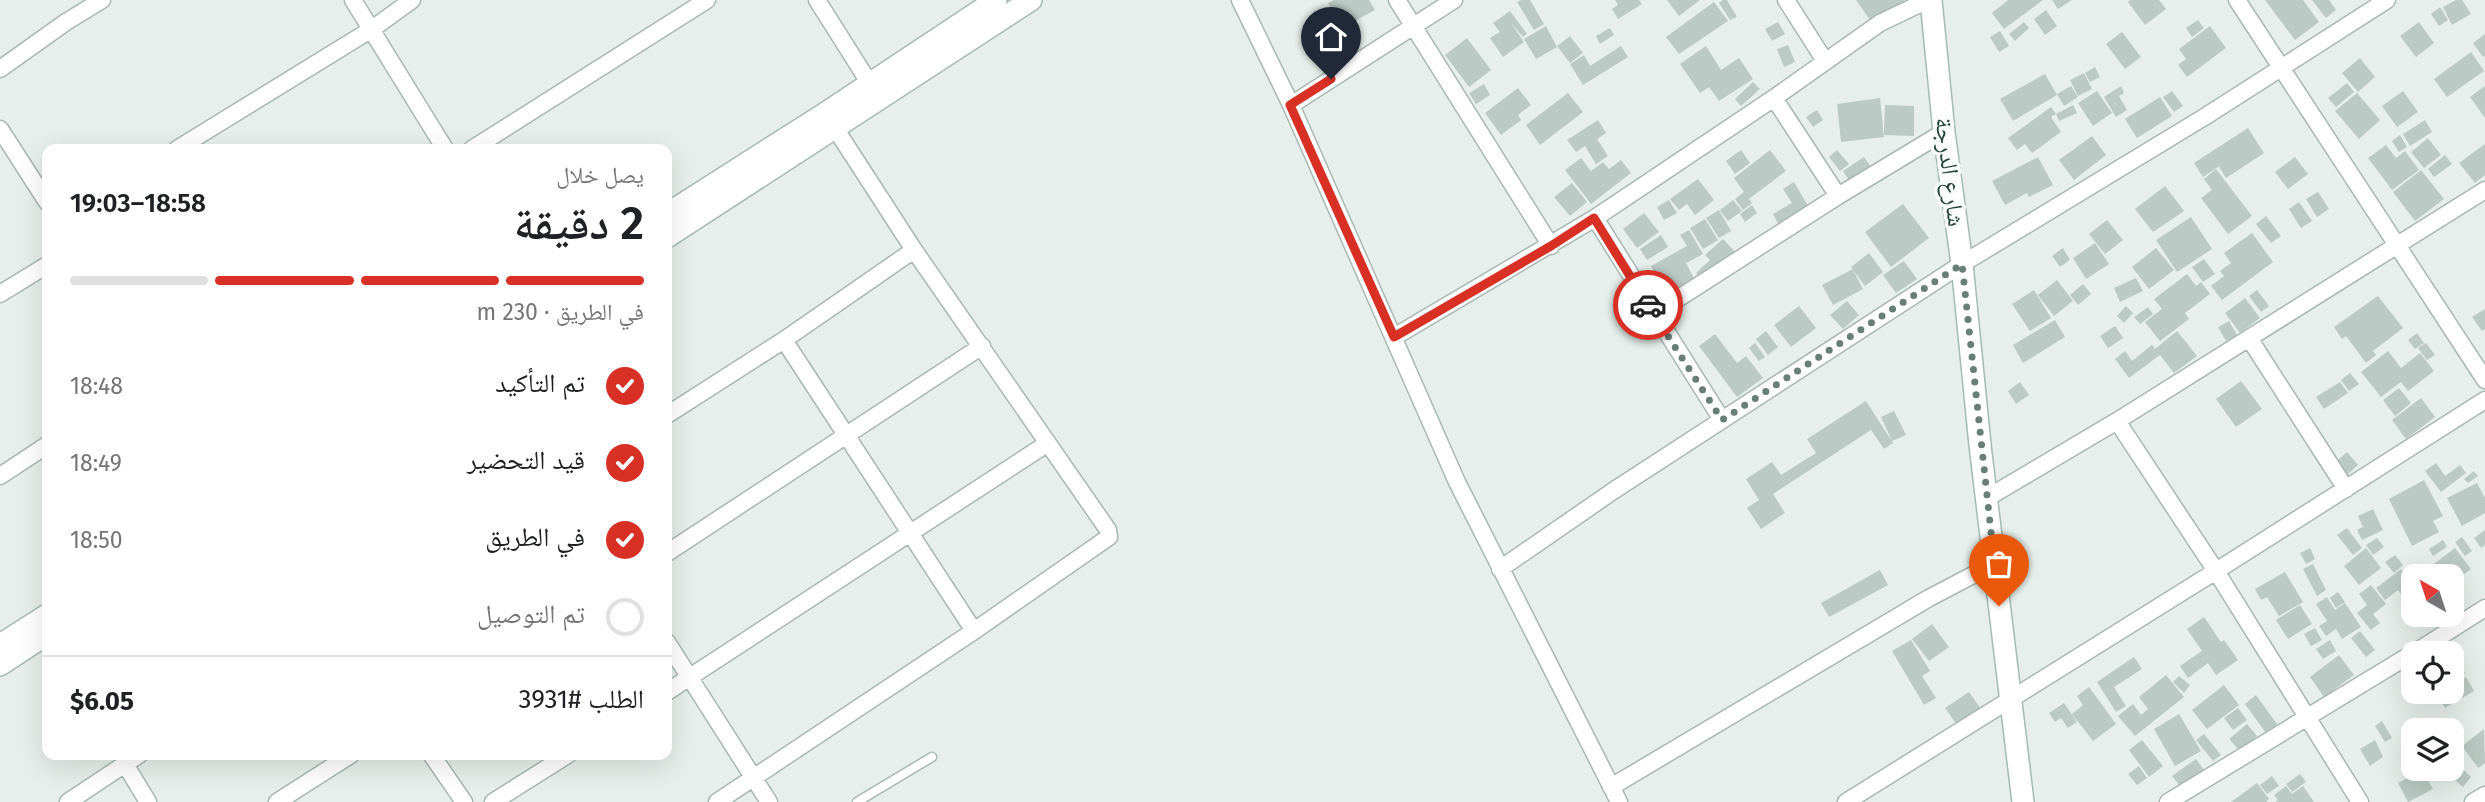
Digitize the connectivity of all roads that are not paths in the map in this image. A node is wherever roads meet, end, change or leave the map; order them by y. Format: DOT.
graph roads {
  1 [pos="102,0"];
  2 [pos="353,0"];
  3 [pos="412,0"];
  4 [pos="707,0"];
  5 [pos="817,0"];
  6 [pos="996,0"];
  7 [pos="1031,0"];
  8 [pos="1240,0"];
  9 [pos="1397,0"];
  10 [pos="1454,0"];
  11 [pos="1786,0"];
  12 [pos="1929,0"];
  13 [pos="2237,0"];
  14 [pos="2387,0"];
  15 [pos="1903,5"];
  16 [pos="1413,27"];
  17 [pos="372,29"];
  18 [pos="1825,61"];
  19 [pos="2281,67"];
  20 [pos="0,69"];
  21 [pos="870,84"];
  22 [pos="1774,98"];
  23 [pos="1290,105"];
  24 [pos="835,128"];
  25 [pos="0,129"];
  26 [pos="1944,132"];
  27 [pos="185,144"];
  28 [pos="442,144"];
  29 [pos="480,144"];
  30 [pos="2485,190"];
  31 [pos="42,194"];
  32 [pos="1838,196"];
  33 [pos="672,211"];
  34 [pos="1594,218"];
  35 [pos="672,234"];
  36 [pos="1551,246"];
  37 [pos="2397,246"];
  38 [pos="914,250"];
  39 [pos="1962,264"];
  40 [pos="42,268"];
  41 [pos="0,294"];
  42 [pos="1654,314"];
  43 [pos="1394,337"];
  44 [pos="2249,338"];
  45 [pos="784,340"];
  46 [pos="982,346"];
  47 [pos="2485,380"];
  48 [pos="2485,400"];
  49 [pos="672,412"];
  50 [pos="1722,420"];
  51 [pos="2117,421"];
  52 [pos="847,435"];
  53 [pos="1048,443"];
  54 [pos="42,448"];
  55 [pos="0,476"];
  56 [pos="2346,489"];
  57 [pos="1987,498"];
  58 [pos="912,533"];
  59 [pos="672,550"];
  60 [pos="1994,564"];
  61 [pos="1500,569"];
  62 [pos="2216,572"];
  63 [pos="2485,608"];
  64 [pos="42,618"];
  65 [pos="974,631"];
  66 [pos="42,637"];
  67 [pos="2432,641"];
  68 [pos="0,645"];
  69 [pos="672,650"];
  70 [pos="2401,661"];
  71 [pos="0,665"];
  72 [pos="690,677"];
  73 [pos="672,689"];
  74 [pos="2011,698"];
  75 [pos="2308,719"];
  76 [pos="932,757"];
  77 [pos="131,760"];
  78 [pos="343,760"];
  79 [pos="435,760"];
  80 [pos="560,760"];
  81 [pos="125,764"];
  82 [pos="754,779"];
  83 [pos="1611,787"];
  84 [pos="2485,794"];
  85 [pos="68,802"];
  86 [pos="148,802"];
  87 [pos="277,802"];
  88 [pos="464,802"];
  89 [pos="493,802"];
  90 [pos="717,802"];
  91 [pos="769,802"];
  92 [pos="857,802"];
  93 [pos="1619,802"];
  94 [pos="1846,802"];
  95 [pos="2023,802"];
  96 [pos="2168,802"];
  97 [pos="2360,802"];
  98 [pos="2473,802"];
  1 -- 20 [label="street"];
  2 -- 17 [label="street"];
  3 -- 17 [label="street"];
  4 -- 29 [label="street"];
  5 -- 21 [label="street"];
  6 -- 21 [label="street"];
  7 -- 24 [label="street"];
  8 -- 23 [label="street"];
  9 -- 16 [label="street"];
  10 -- 16 [label="street"];
  11 -- 18 [label="street"];
  12 -- 15 [label="street"];
  12 -- 26 [label="street, شارع الدرجة"];
  13 -- 19 [label="street"];
  14 -- 19 [label="street"];
  15 -- 18 [label="street"];
  16 -- 23 [label="street"];
  16 -- 36 [label="street"];
  17 -- 27 [label="street"];
  17 -- 28 [label="street"];
  18 -- 22 [label="street"];
  19 -- 37 [label="street"];
  19 -- 39 [label="street"];
  21 -- 33 [label="street"];
  22 -- 32 [label="street"];
  22 -- 34 [label="street"];
  23 -- 43 [label="street"];
  24 -- 35 [label="street"];
  24 -- 38 [label="street"];
  25 -- 31 [label="street"];
  26 -- 32 [label="street"];
  26 -- 39 [label="street, شارع الدرجة"];
  30 -- 37 [label="street"];
  32 -- 42 [label="street"];
  34 -- 36 [label="street"];
  34 -- 42 [label="street"];
  36 -- 43 [label="street"];
  37 -- 44 [label="street"];
  37 -- 47 [label="street"];
  38 -- 45 [label="street"];
  38 -- 46 [label="street"];
  39 -- 50 [label="street"];
  39 -- 57 [label="street, شارع الدرجة"];
  40 -- 41 [label="street"];
  42 -- 50 [label="street"];
  43 -- 61 [label="street"];
  44 -- 51 [label="street"];
  44 -- 56 [label="street"];
  45 -- 49 [label="street"];
  45 -- 52 [label="street"];
  46 -- 52 [label="street"];
  46 -- 53 [label="street"];
  48 -- 56 [label="street"];
  50 -- 61 [label="street"];
  51 -- 57 [label="street"];
  51 -- 62 [label="street"];
  52 -- 58 [label="street"];
  52 -- 59 [label="street"];
  53 -- 58 [label="street"];
  53 -- 65 [label="street"];
  54 -- 55 [label="street"];
  56 -- 62 [label="street"];
  57 -- 60 [label="street, شارع الدرجة"];
  58 -- 65 [label="street"];
  58 -- 72 [label="street"];
  60 -- 74 [label="street, شارع الدرجة"];
  60 -- 83 [label="street"];
  61 -- 83 [label="street"];
  62 -- 74 [label="street"];
  62 -- 75 [label="street"];
  63 -- 67 [label="street"];
  64 -- 68 [label="street"];
  65 -- 82 [label="street"];
  66 -- 71 [label="street"];
  69 -- 72 [label="street"];
  70 -- 75 [label="street"];
  72 -- 73 [label="street"];
  72 -- 82 [label="street"];
  74 -- 94 [label="street"];
  74 -- 95 [label="street, شارع الدرجة"];
  75 -- 96 [label="street"];
  75 -- 97 [label="street"];
  76 -- 92 [label="lane"];
  77 -- 81 [label="street"];
  78 -- 87 [label="street"];
  79 -- 88 [label="street"];
  80 -- 89 [label="street"];
  81 -- 85 [label="street"];
  81 -- 86 [label="street"];
  82 -- 90 [label="street"];
  82 -- 91 [label="street"];
  83 -- 93 [label="street"];
  84 -- 98 [label="street"];
}
